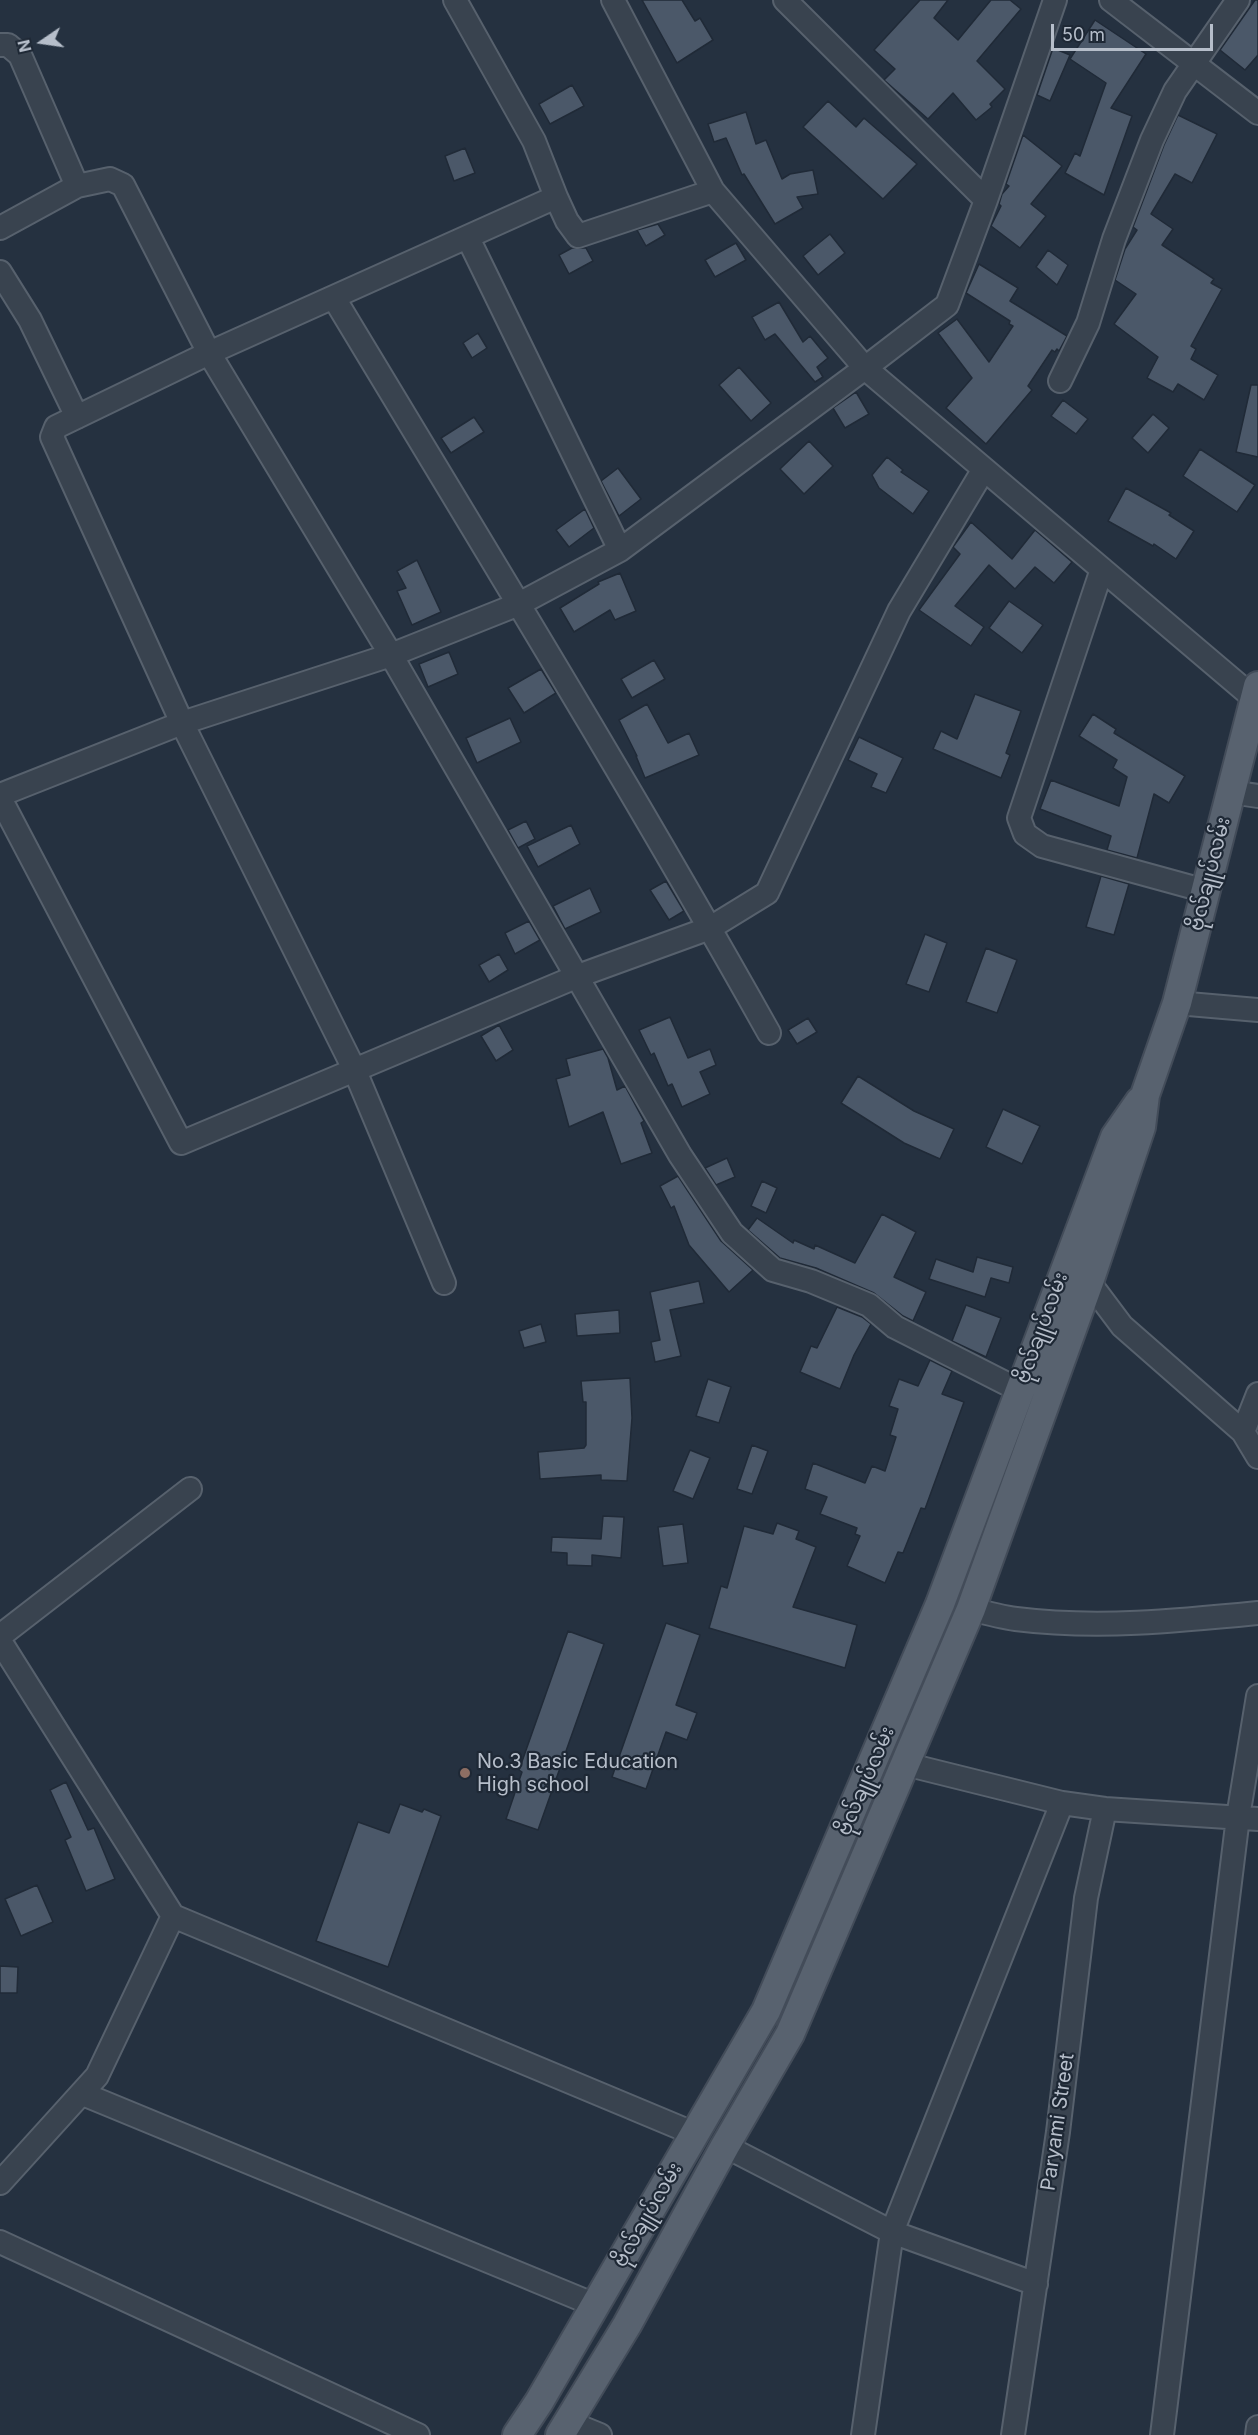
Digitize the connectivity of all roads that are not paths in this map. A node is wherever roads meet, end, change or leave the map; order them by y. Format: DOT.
graph roads {
  1 [pos="455,0"];
  2 [pos="613,0"];
  3 [pos="785,0"];
  4 [pos="1055,0"];
  5 [pos="1111,0"];
  6 [pos="1238,0"];
  7 [pos="0,45"];
  8 [pos="1193,65"];
  9 [pos="1258,113"];
  10 [pos="77,186"];
  11 [pos="713,191"];
  12 [pos="556,197"];
  13 [pos="986,200"];
  14 [pos="0,228"];
  15 [pos="468,238"];
  16 [pos="0,272"];
  17 [pos="334,298"];
  18 [pos="209,353"];
  19 [pos="865,368"];
  20 [pos="1060,381"];
  21 [pos="77,417"];
  22 [pos="984,469"];
  23 [pos="620,550"];
  24 [pos="1102,569"];
  25 [pos="519,604"];
  26 [pos="392,655"];
  27 [pos="1256,692"];
  28 [pos="182,723"];
  29 [pos="1245,794"];
  30 [pos="0,796"];
  31 [pos="1206,891"];
  32 [pos="710,928"];
  33 [pos="578,976"];
  34 [pos="1177,1003"];
  35 [pos="1258,1010"];
  36 [pos="769,1034"];
  37 [pos="356,1071"];
  38 [pos="1145,1095"];
  39 [pos="1089,1282"];
  40 [pos="444,1283"];
  41 [pos="1019,1390"];
  42 [pos="1258,1394"];
  43 [pos="1243,1432"];
  44 [pos="1258,1457"];
  45 [pos="190,1489"];
  46 [pos="971,1610"];
  47 [pos="1258,1613"];
  48 [pos="0,1636"];
  49 [pos="0,1641"];
  50 [pos="1258,1696"];
  51 [pos="905,1764"];
  52 [pos="1062,1803"];
  53 [pos="1105,1809"];
  54 [pos="1248,1818"];
  55 [pos="173,1916"];
  56 [pos="83,2094"];
  57 [pos="695,2134"];
  58 [pos="725,2146"];
  59 [pos="0,2183"];
  60 [pos="892,2232"];
  61 [pos="0,2242"];
  62 [pos="1036,2284"];
  63 [pos="595,2305"];
  64 [pos="1258,2427"];
  65 [pos="564,2428"];
  66 [pos="418,2435"];
  67 [pos="517,2435"];
  68 [pos="600,2435"];
  69 [pos="863,2435"];
  70 [pos="1013,2435"];
  71 [pos="1162,2435"];
  72 [pos="1257,2435"];
  1 -- 12 [label="street"];
  2 -- 11 [label="street"];
  3 -- 13 [label="street"];
  4 -- 13 [label="street"];
  5 -- 8 [label="street"];
  6 -- 8 [label="street"];
  7 -- 10 [label="street"];
  8 -- 9 [label="street"];
  8 -- 20 [label="street"];
  10 -- 14 [label="street"];
  10 -- 18 [label="street"];
  11 -- 12 [label="street"];
  11 -- 19 [label="street"];
  12 -- 15 [label="street"];
  13 -- 19 [label="street"];
  15 -- 17 [label="street"];
  15 -- 23 [label="street"];
  16 -- 21 [label="street"];
  17 -- 18 [label="street"];
  17 -- 25 [label="street"];
  18 -- 21 [label="street"];
  18 -- 26 [label="street"];
  19 -- 22 [label="street"];
  19 -- 23 [label="street"];
  21 -- 28 [label="street"];
  22 -- 24 [label="street"];
  22 -- 32 [label="street"];
  23 -- 25 [label="street"];
  24 -- 27 [label="street"];
  24 -- 31 [label="street"];
  25 -- 26 [label="street"];
  25 -- 32 [label="street"];
  26 -- 28 [label="street"];
  26 -- 33 [label="street"];
  27 -- 29 [label="main road, ဗိုလ်ချုပ်လမ်း"];
  28 -- 30 [label="street"];
  28 -- 37 [label="street"];
  29 -- 31 [label="main road, ဗိုလ်ချုပ်လမ်း"];
  30 -- 37 [label="street"];
  31 -- 34 [label="main road, ဗိုလ်ချုပ်လမ်း"];
  32 -- 33 [label="street"];
  32 -- 36 [label="street"];
  33 -- 37 [label="street"];
  33 -- 41 [label="street"];
  34 -- 35 [label="street"];
  34 -- 38 [label="main road, ဗိုလ်ချုပ်လမ်း"];
  37 -- 40 [label="street"];
  38 -- 39 [label="main road, ဗိုလ်ချုပ်လမ်း"];
  38 -- 41 [label="main road, ဗိုလ်ချုပ်လမ်း"];
  39 -- 43 [label="street"];
  39 -- 46 [label="main road, ဗိုလ်ချုပ်လမ်း"];
  41 -- 57 [label="main road, ဗိုလ်ချုပ်လမ်း"];
  42 -- 43 [label="street"];
  43 -- 44 [label="street"];
  45 -- 48 [label="street"];
  46 -- 47 [label="street"];
  46 -- 51 [label="main road, ဗိုလ်ချုပ်လမ်း"];
  49 -- 55 [label="street"];
  50 -- 54 [label="street"];
  51 -- 52 [label="street"];
  51 -- 58 [label="main road, ဗိုလ်ချုပ်လမ်း"];
  52 -- 53 [label="street"];
  52 -- 60 [label="street"];
  53 -- 54 [label="street"];
  53 -- 62 [label="street, Paryami Street"];
  54 -- 71 [label="street"];
  55 -- 56 [label="street"];
  55 -- 57 [label="street"];
  56 -- 59 [label="street"];
  56 -- 63 [label="street"];
  57 -- 63 [label="main road, ဗိုလ်ချုပ်လမ်း"];
  58 -- 60 [label="street"];
  58 -- 65 [label="main road, ဗိုလ်ချုပ်လမ်း"];
  60 -- 62 [label="street"];
  60 -- 69 [label="street"];
  61 -- 66 [label="street"];
  62 -- 70 [label="street, Paryami Street"];
  63 -- 67 [label="main road, ဗိုလ်ချုပ်လမ်း"];
  64 -- 72 [label="street"];
  65 -- 68 [label="street"];
}
